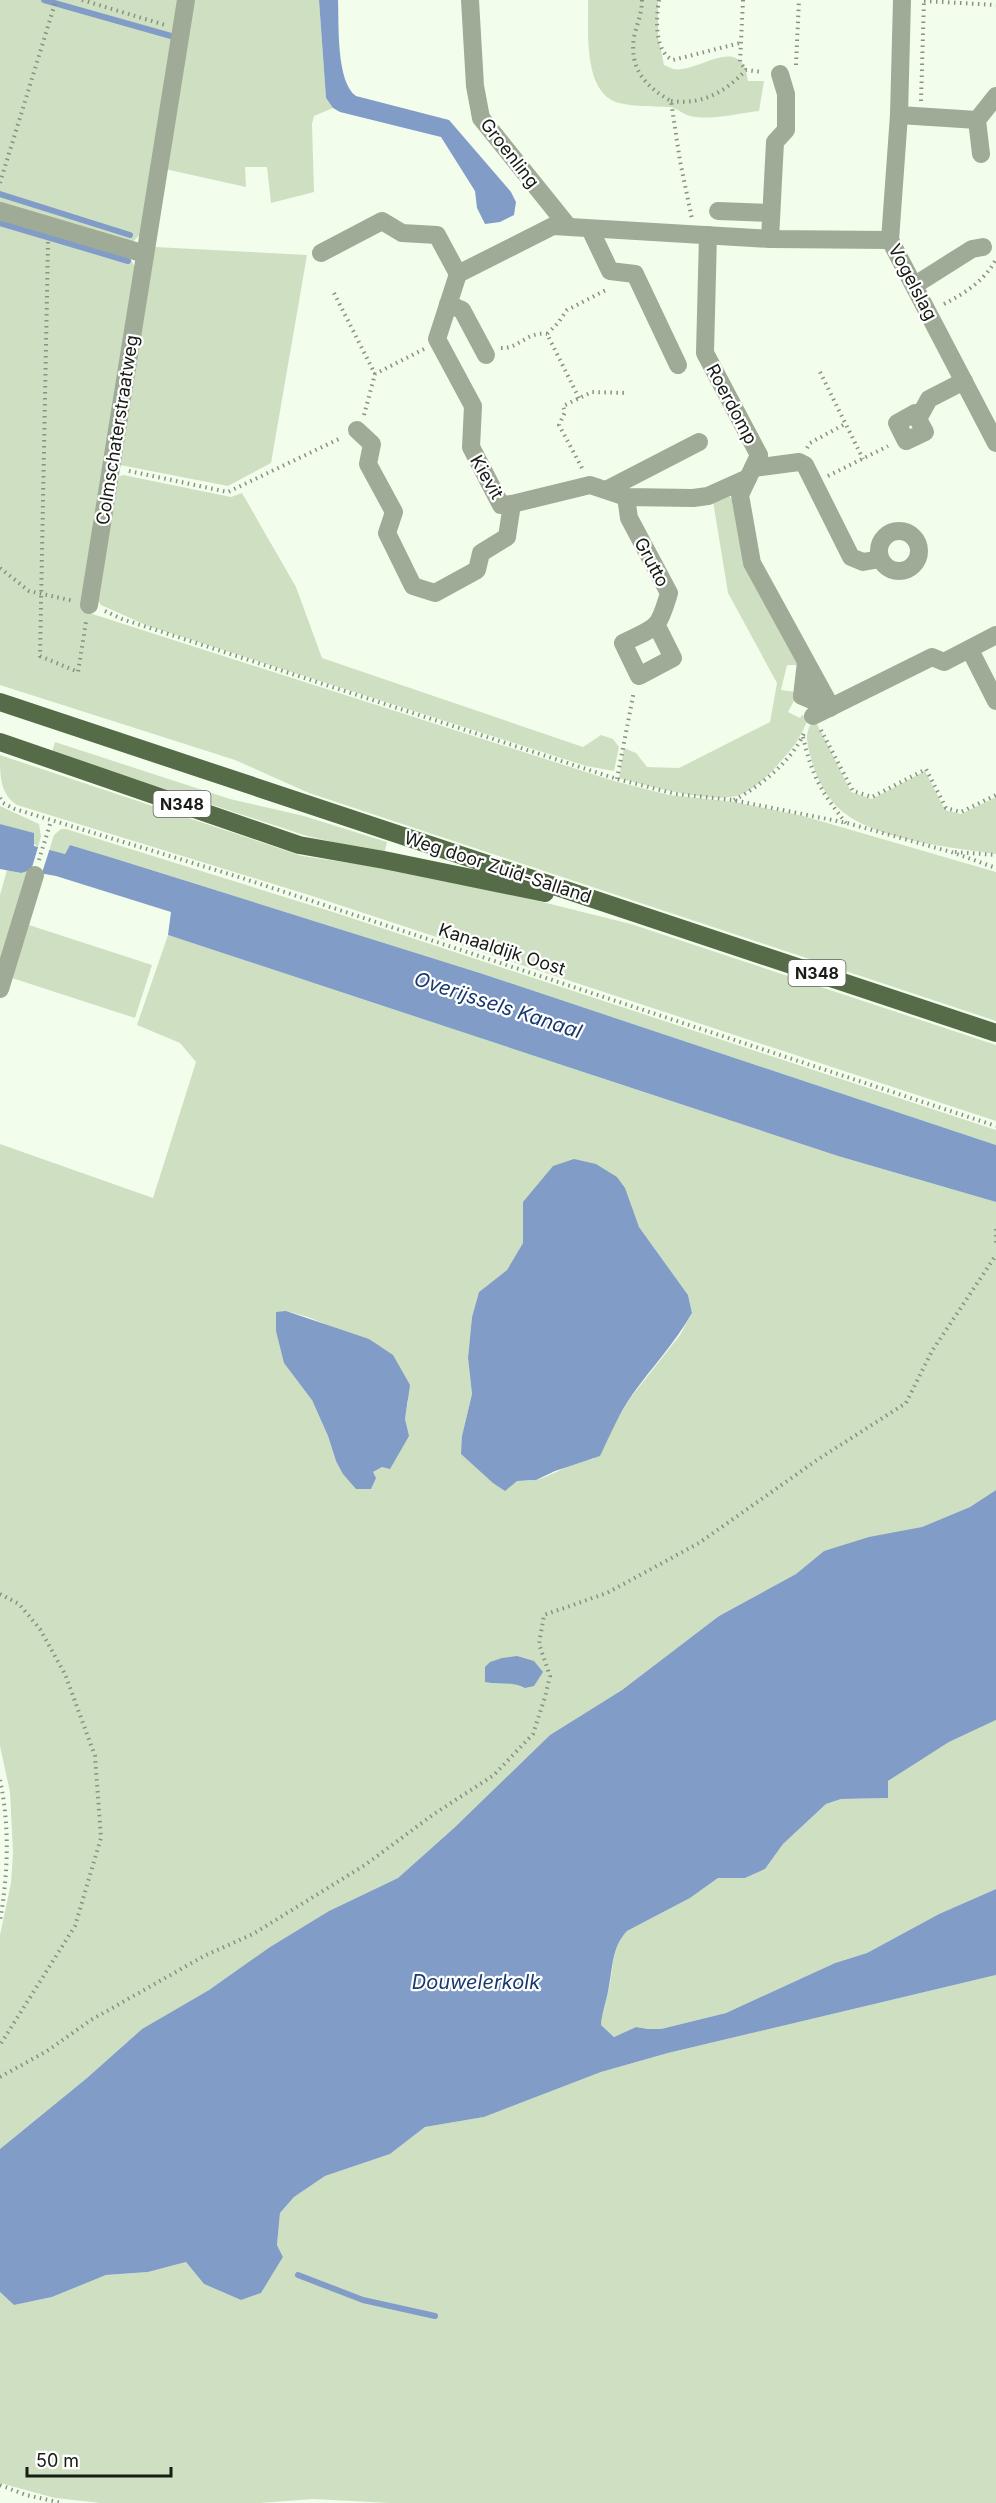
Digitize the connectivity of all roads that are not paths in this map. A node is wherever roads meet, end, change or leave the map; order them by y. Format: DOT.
graph roads {
  1 [pos="186,0"];
  2 [pos="470,0"];
  3 [pos="902,0"];
  4 [pos="780,74"];
  5 [pos="996,96"];
  6 [pos="899,115"];
  7 [pos="977,120"];
  8 [pos="981,153"];
  9 [pos="0,211"];
  10 [pos="718,211"];
  11 [pos="771,213"];
  12 [pos="567,225"];
  13 [pos="590,229"];
  14 [pos="700,235"];
  15 [pos="770,239"];
  16 [pos="890,240"];
  17 [pos="983,247"];
  18 [pos="321,253"];
  19 [pos="145,254"];
  20 [pos="458,274"];
  21 [pos="915,285"];
  22 [pos="448,304"];
  23 [pos="486,355"];
  24 [pos="678,365"];
  25 [pos="964,381"];
  26 [pos="357,430"];
  27 [pos="904,438"];
  28 [pos="699,442"];
  29 [pos="996,443"];
  30 [pos="751,473"];
  31 [pos="599,487"];
  32 [pos="626,497"];
  33 [pos="512,504"];
  34 [pos="880,559"];
  35 [pos="89,605"];
  36 [pos="657,626"];
  37 [pos="996,635"];
  38 [pos="970,650"];
  39 [pos="996,701"];
  40 [pos="0,702"];
  41 [pos="0,742"];
  42 [pos="35,875"];
  43 [pos="638,913"];
  44 [pos="0,988"];
  45 [pos="996,1033"];
  1 -- 19 [label="street, Colmschaterstraatweg"];
  2 -- 12 [label="street, Groenling"];
  3 -- 6 [label="street, Vogelslag"];
  4 -- 11 [label="street"];
  5 -- 7 [label="street"];
  6 -- 7 [label="street"];
  6 -- 16 [label="street, Vogelslag"];
  7 -- 8 [label="street"];
  9 -- 19 [label="street"];
  10 -- 11 [label="street"];
  11 -- 15 [label="street"];
  12 -- 13 [label="street"];
  12 -- 20 [label="street"];
  13 -- 14 [label="street"];
  13 -- 24 [label="street"];
  14 -- 15 [label="street"];
  14 -- 30 [label="street, Roerdomp"];
  15 -- 16 [label="street"];
  16 -- 21 [label="street, Vogelslag"];
  17 -- 21 [label="street"];
  18 -- 20 [label="street"];
  19 -- 35 [label="street, Colmschaterstraatweg"];
  20 -- 22 [label="street"];
  21 -- 25 [label="street, Vogelslag"];
  22 -- 23 [label="street"];
  22 -- 33 [label="street, Kievit"];
  25 -- 27 [label="street"];
  25 -- 29 [label="street, Vogelslag"];
  26 -- 33 [label="street, Kievit"];
  28 -- 31 [label="street"];
  30 -- 32 [label="street"];
  30 -- 34 [label="street"];
  30 -- 38 [label="street, Roerdomp"];
  31 -- 32 [label="street"];
  31 -- 33 [label="street"];
  32 -- 36 [label="street, Grutto"];
  36 -- 36 [label="street"];
  37 -- 38 [label="street"];
  38 -- 39 [label="street"];
  40 -- 43 [label="main road, Weg door Zuid-Salland / N348"];
  41 -- 43 [label="main road, N348"];
  42 -- 44 [label="street"];
  43 -- 45 [label="main road, Weg door Zuid-Salland / N348"];
}
